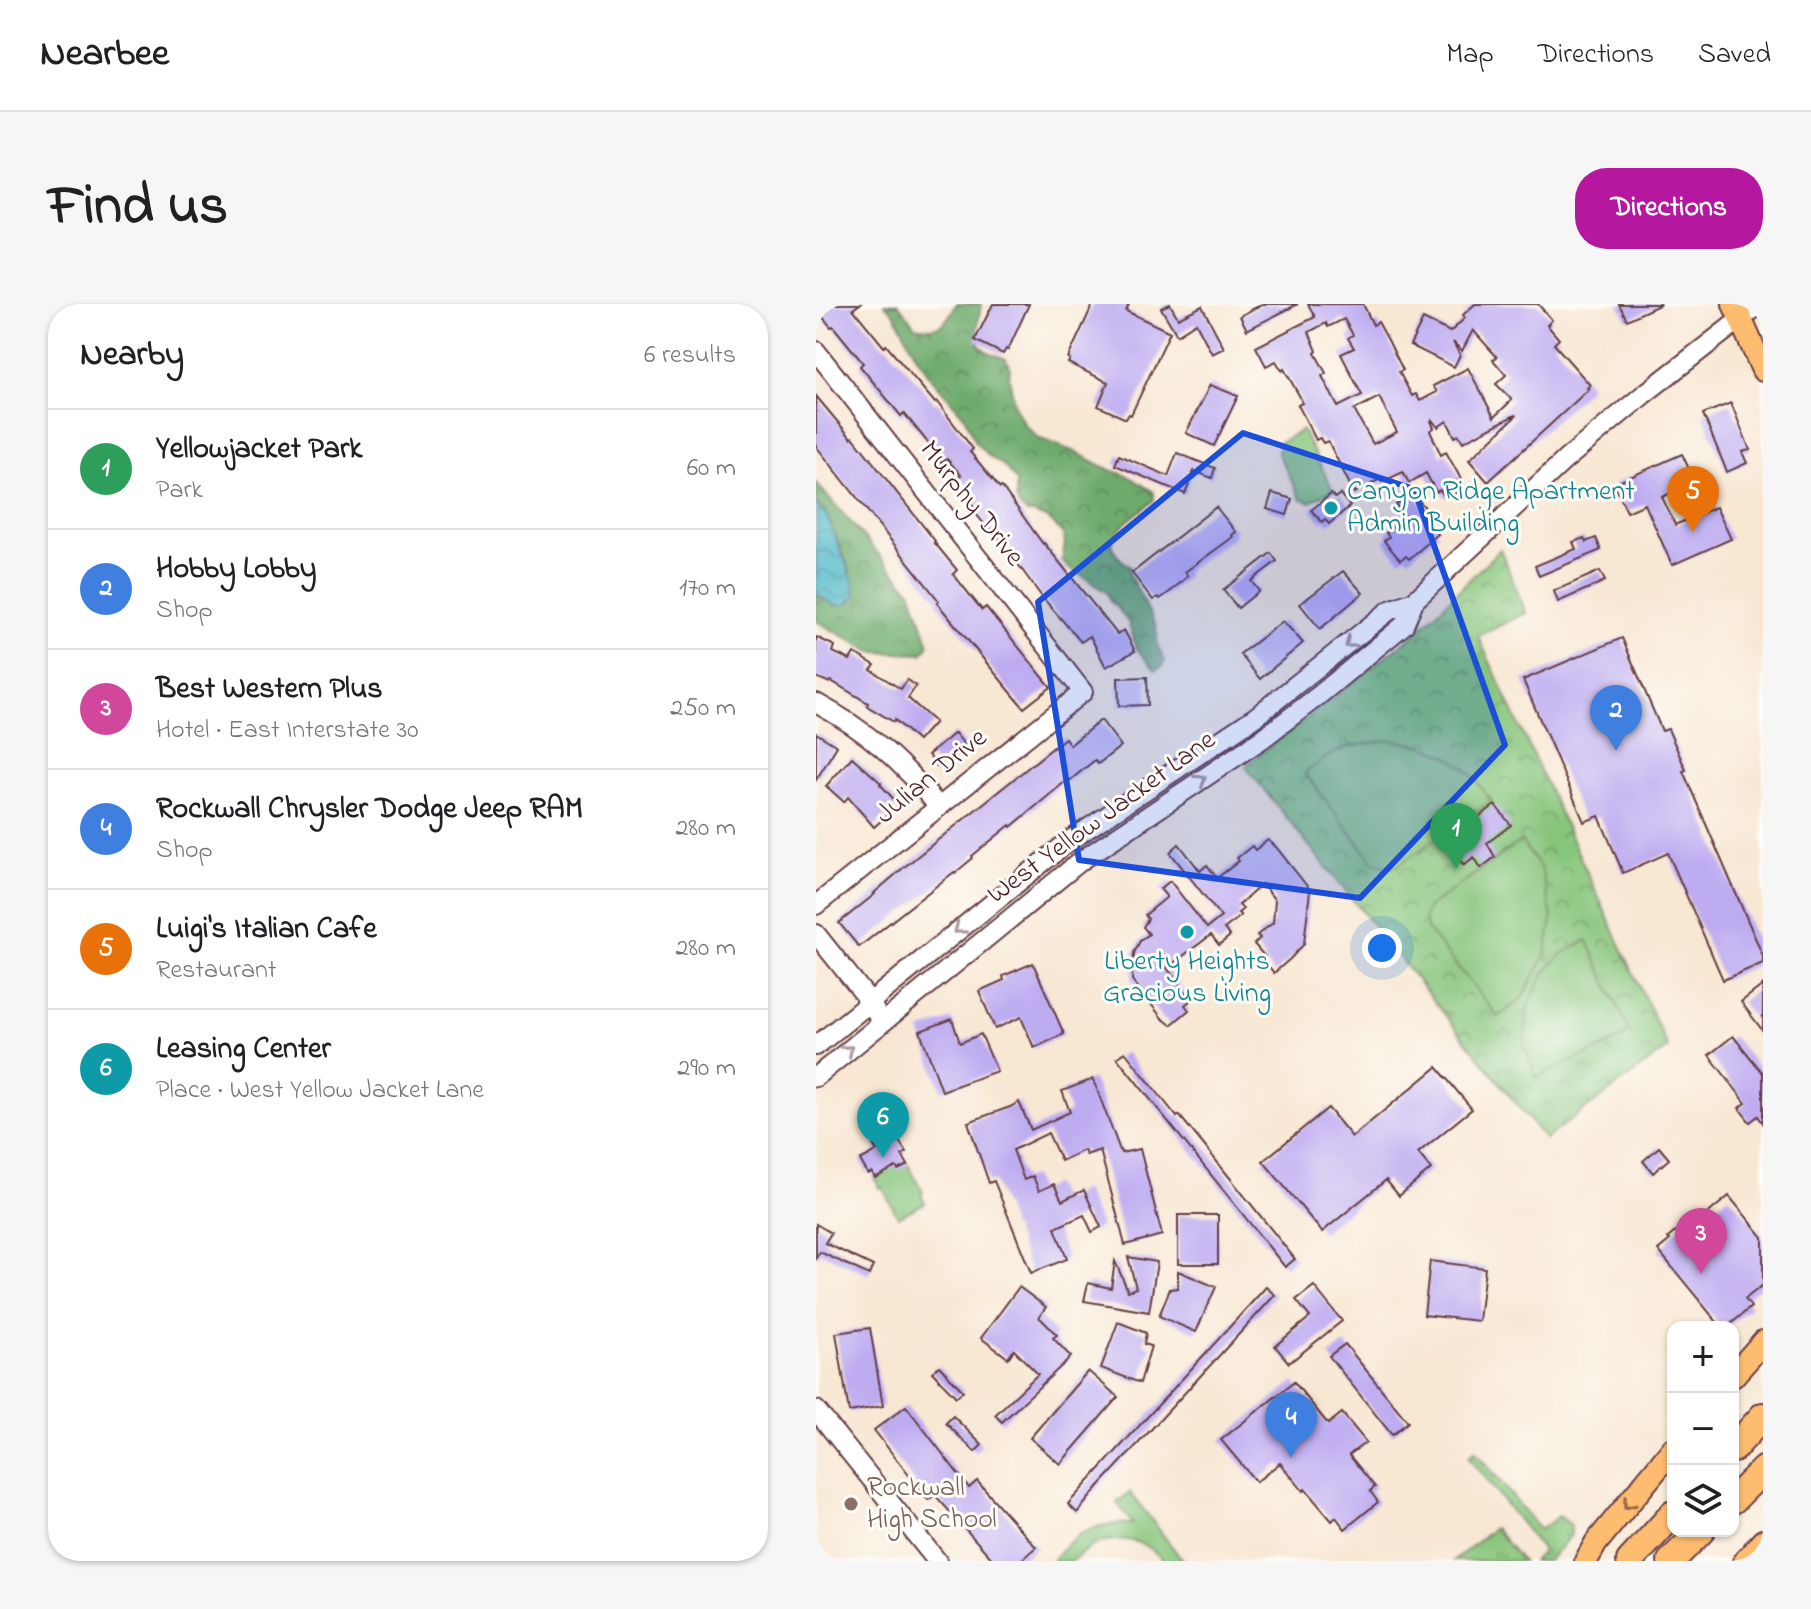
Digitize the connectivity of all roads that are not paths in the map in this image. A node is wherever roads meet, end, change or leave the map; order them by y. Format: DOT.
graph roads {
  1 [pos="1760,304"];
  2 [pos="1737,311"];
  3 [pos="816,351"];
  4 [pos="1763,370"];
  5 [pos="1414,601"];
  6 [pos="1083,692"];
  7 [pos="816,703"];
  8 [pos="938,806"];
  9 [pos="816,905"];
  10 [pos="816,934"];
  11 [pos="871,1003"];
  12 [pos="881,1023"];
  13 [pos="816,1046"];
  14 [pos="816,1077"];
  15 [pos="1763,1342"];
  16 [pos="1739,1369"];
  17 [pos="816,1410"];
  18 [pos="1763,1416"];
  19 [pos="1739,1442"];
  20 [pos="1667,1456"];
  21 [pos="1763,1470"];
  22 [pos="1739,1494"];
  23 [pos="1667,1521"];
  24 [pos="1695,1537"];
  25 [pos="1763,1541"];
  26 [pos="937,1561"];
  27 [pos="1586,1561"];
  28 [pos="1630,1561"];
  29 [pos="1671,1561"];
  30 [pos="1745,1561"];
  1 -- 2 [label="street, West Yellow Jacket Lane"];
  2 -- 4 [label="main road"];
  2 -- 5 [label="street, West Yellow Jacket Lane"];
  3 -- 6 [label="street, Murphy Drive"];
  5 -- 11 [label="street, West Yellow Jacket Lane, one-way"];
  12 -- 5 [label="street, West Yellow Jacket Lane, one-way"];
  6 -- 8 [label="street, Julian Drive"];
  7 -- 8 [label="street"];
  8 -- 9 [label="street, Julian Drive"];
  10 -- 11 [label="street"];
  11 -- 12 [label="street"];
  11 -- 13 [label="street, West Yellow Jacket Lane"];
  14 -- 12 [label="street, West Yellow Jacket Lane, one-way"];
  15 -- 16 [label="main road"];
  17 -- 26 [label="street"];
  18 -- 19 [label="highway"];
  20 -- 27 [label="main road, one-way"];
  21 -- 22 [label="highway"];
  23 -- 28 [label="highway"];
  24 -- 29 [label="highway"];
  25 -- 30 [label="main road"];
}
